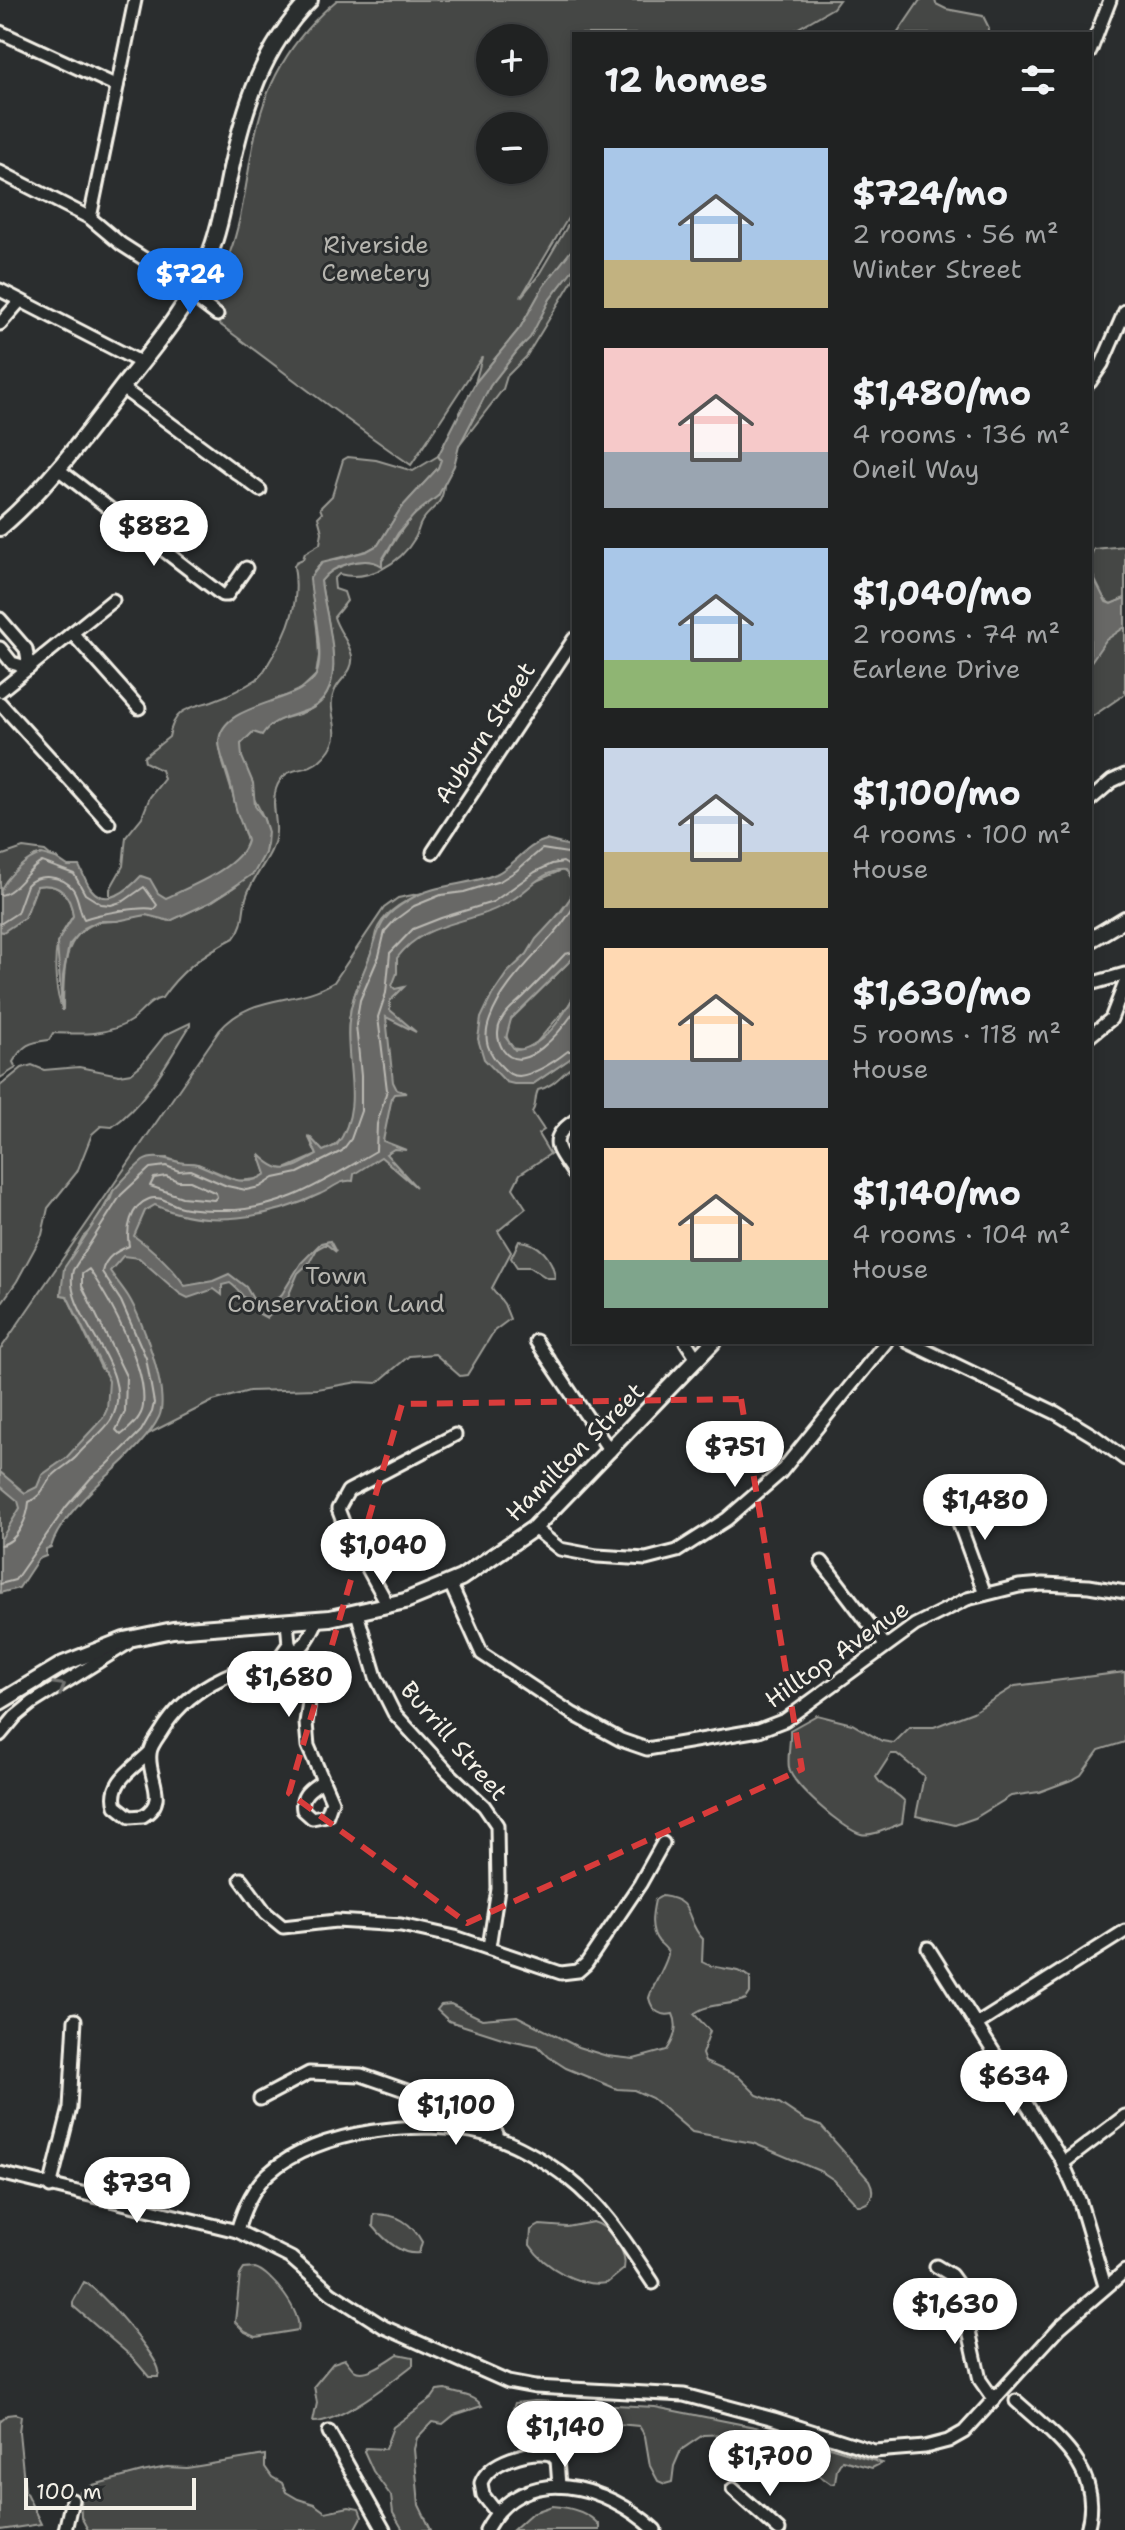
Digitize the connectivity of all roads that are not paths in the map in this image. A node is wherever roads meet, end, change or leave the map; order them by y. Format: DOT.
graph roads {
  1 [pos="135,0"];
  2 [pos="310,0"];
  3 [pos="1110,0"];
  4 [pos="0,32"];
  5 [pos="1092,47"];
  6 [pos="117,86"];
  7 [pos="0,172"];
  8 [pos="90,218"];
  9 [pos="0,290"];
  10 [pos="193,290"];
  11 [pos="20,301"];
  12 [pos="1125,311"];
  13 [pos="217,315"];
  14 [pos="0,324"];
  15 [pos="142,363"];
  16 [pos="1092,379"];
  17 [pos="122,388"];
  18 [pos="58,469"];
  19 [pos="260,490"];
  20 [pos="0,528"];
  21 [pos="246,568"];
  22 [pos="113,600"];
  23 [pos="0,619"];
  24 [pos="72,633"];
  25 [pos="572,642"];
  26 [pos="0,648"];
  27 [pos="29,668"];
  28 [pos="0,691"];
  29 [pos="0,703"];
  30 [pos="139,708"];
  31 [pos="1125,775"];
  32 [pos="1092,798"];
  33 [pos="109,823"];
  34 [pos="433,852"];
  35 [pos="1125,919"];
  36 [pos="1092,939"];
  37 [pos="1125,974"];
  38 [pos="1092,983"];
  39 [pos="1125,983"];
  40 [pos="1092,1034"];
  41 [pos="572,1122"];
  42 [pos="572,1171"];
  43 [pos="536,1341"];
  44 [pos="687,1344"];
  45 [pos="711,1344"];
  46 [pos="884,1344"];
  47 [pos="912,1344"];
  48 [pos="697,1359"];
  49 [pos="455,1435"];
  50 [pos="610,1451"];
  51 [pos="1125,1459"];
  52 [pos="951,1501"];
  53 [pos="534,1528"];
  54 [pos="822,1562"];
  55 [pos="450,1583"];
  56 [pos="1125,1592"];
  57 [pos="985,1594"];
  58 [pos="388,1605"];
  59 [pos="357,1613"];
  60 [pos="318,1619"];
  61 [pos="287,1621"];
  62 [pos="138,1636"];
  63 [pos="885,1645"];
  64 [pos="292,1649"];
  65 [pos="0,1702"];
  66 [pos="0,1735"];
  67 [pos="149,1753"];
  68 [pos="322,1781"];
  69 [pos="663,1843"];
  70 [pos="241,1879"];
  71 [pos="1125,1931"];
  72 [pos="489,1947"];
  73 [pos="928,1948"];
  74 [pos="75,2020"];
  75 [pos="976,2025"];
  76 [pos="260,2099"];
  77 [pos="1125,2116"];
  78 [pos="510,2145"];
  79 [pos="1063,2163"];
  80 [pos="0,2173"];
  81 [pos="50,2187"];
  82 [pos="237,2231"];
  83 [pos="936,2266"];
  84 [pos="1125,2271"];
  85 [pos="653,2283"];
  86 [pos="1105,2286"];
  87 [pos="994,2400"];
  88 [pos="1016,2401"];
  89 [pos="329,2432"];
  90 [pos="559,2486"];
  91 [pos="733,2489"];
  92 [pos="72,2500"];
  93 [pos="497,2513"];
  94 [pos="65,2530"];
  95 [pos="384,2530"];
  96 [pos="486,2530"];
  97 [pos="655,2530"];
  98 [pos="779,2530"];
  99 [pos="1087,2530"];
  1 -- 6 [label="street"];
  2 -- 10 [label="main road"];
  3 -- 5 [label="street"];
  4 -- 6 [label="street"];
  6 -- 8 [label="street"];
  7 -- 8 [label="street"];
  8 -- 10 [label="street"];
  9 -- 11 [label="street"];
  10 -- 13 [label="street"];
  10 -- 15 [label="main road"];
  11 -- 14 [label="street"];
  11 -- 15 [label="street"];
  12 -- 16 [label="street"];
  15 -- 17 [label="main road"];
  17 -- 18 [label="main road"];
  17 -- 19 [label="street"];
  18 -- 20 [label="main road"];
  18 -- 21 [label="street"];
  22 -- 24 [label="street"];
  23 -- 27 [label="street"];
  24 -- 27 [label="street"];
  24 -- 30 [label="street"];
  25 -- 34 [label="street, Auburn Street"];
  26 -- 27 [label="street"];
  27 -- 28 [label="street"];
  29 -- 33 [label="street"];
  31 -- 32 [label="street"];
  35 -- 36 [label="main road"];
  37 -- 38 [label="street"];
  39 -- 40 [label="street"];
  41 -- 42 [label="street"];
  43 -- 50 [label="street"];
  44 -- 48 [label="street"];
  45 -- 48 [label="main road, Hamilton Street"];
  46 -- 53 [label="street"];
  47 -- 51 [label="street"];
  48 -- 50 [label="main road, Hamilton Street"];
  49 -- 58 [label="street"];
  50 -- 53 [label="main road, Hamilton Street"];
  52 -- 57 [label="street"];
  53 -- 55 [label="main road, Hamilton Street"];
  54 -- 63 [label="street"];
  55 -- 58 [label="main road, Hamilton Street"];
  55 -- 63 [label="street, Hilltop Avenue"];
  56 -- 57 [label="street, Hilltop Avenue"];
  57 -- 63 [label="street, Hilltop Avenue"];
  58 -- 59 [label="main road, Hamilton Street"];
  59 -- 60 [label="main road, Hamilton Street"];
  59 -- 72 [label="street, Burrill Street"];
  60 -- 61 [label="main road, Hamilton Street"];
  60 -- 64 [label="street"];
  61 -- 62 [label="main road, Hamilton Street"];
  61 -- 64 [label="street"];
  62 -- 65 [label="main road, Hamilton Street"];
  66 -- 62 [label="street, one-way"];
  64 -- 67 [label="street"];
  64 -- 68 [label="street"];
  67 -- 67 [label="street"];
  69 -- 72 [label="street"];
  70 -- 72 [label="street"];
  71 -- 75 [label="street"];
  73 -- 75 [label="street"];
  74 -- 81 [label="street"];
  75 -- 79 [label="street"];
  76 -- 78 [label="street"];
  77 -- 79 [label="street"];
  78 -- 82 [label="street"];
  78 -- 85 [label="street"];
  79 -- 86 [label="street"];
  80 -- 81 [label="street"];
  81 -- 82 [label="street"];
  82 -- 87 [label="street"];
  83 -- 87 [label="street"];
  84 -- 86 [label="street"];
  86 -- 87 [label="street"];
  88 -- 99 [label="street"];
  89 -- 95 [label="street"];
  90 -- 93 [label="street"];
  90 -- 93 [label="street"];
  90 -- 97 [label="street"];
  91 -- 98 [label="street"];
  92 -- 94 [label="street"];
  93 -- 96 [label="street"];
}
